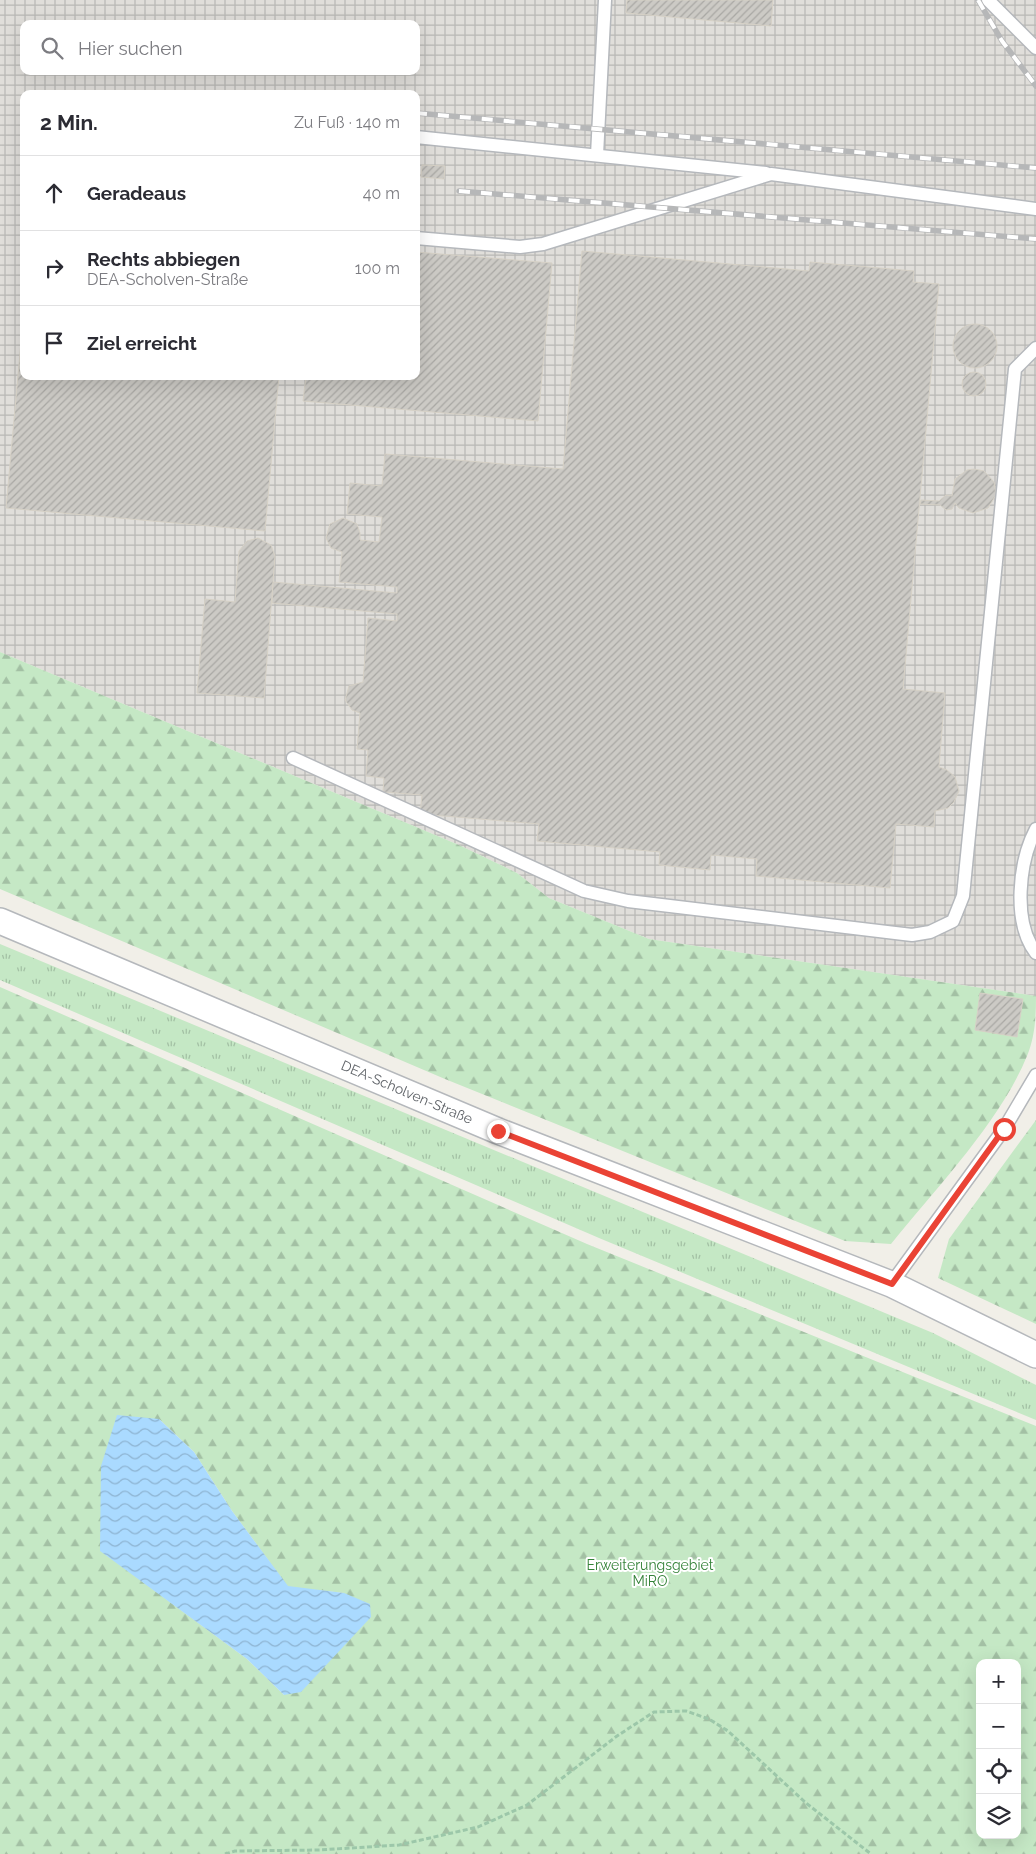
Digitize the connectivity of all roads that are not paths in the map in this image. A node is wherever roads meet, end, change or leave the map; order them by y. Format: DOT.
graph roads {
  1 [pos="605,0"];
  2 [pos="988,0"];
  3 [pos="1036,48"];
  4 [pos="420,137"];
  5 [pos="597,155"];
  6 [pos="771,174"];
  7 [pos="1036,210"];
  8 [pos="420,238"];
  9 [pos="1036,348"];
  10 [pos="293,758"];
  11 [pos="1036,829"];
  12 [pos="0,922"];
  13 [pos="1036,953"];
  14 [pos="1036,1075"];
  15 [pos="892,1284"];
  16 [pos="1036,1355"];
  1 -- 5 [label="lane"];
  2 -- 3 [label="lane"];
  4 -- 5 [label="lane"];
  5 -- 6 [label="lane"];
  6 -- 7 [label="lane"];
  6 -- 8 [label="lane"];
  9 -- 10 [label="lane"];
  11 -- 13 [label="lane"];
  12 -- 15 [label="street, DEA-Scholven-Straße"];
  14 -- 15 [label="lane"];
  15 -- 16 [label="street, DEA-Scholven-Straße"];
}
